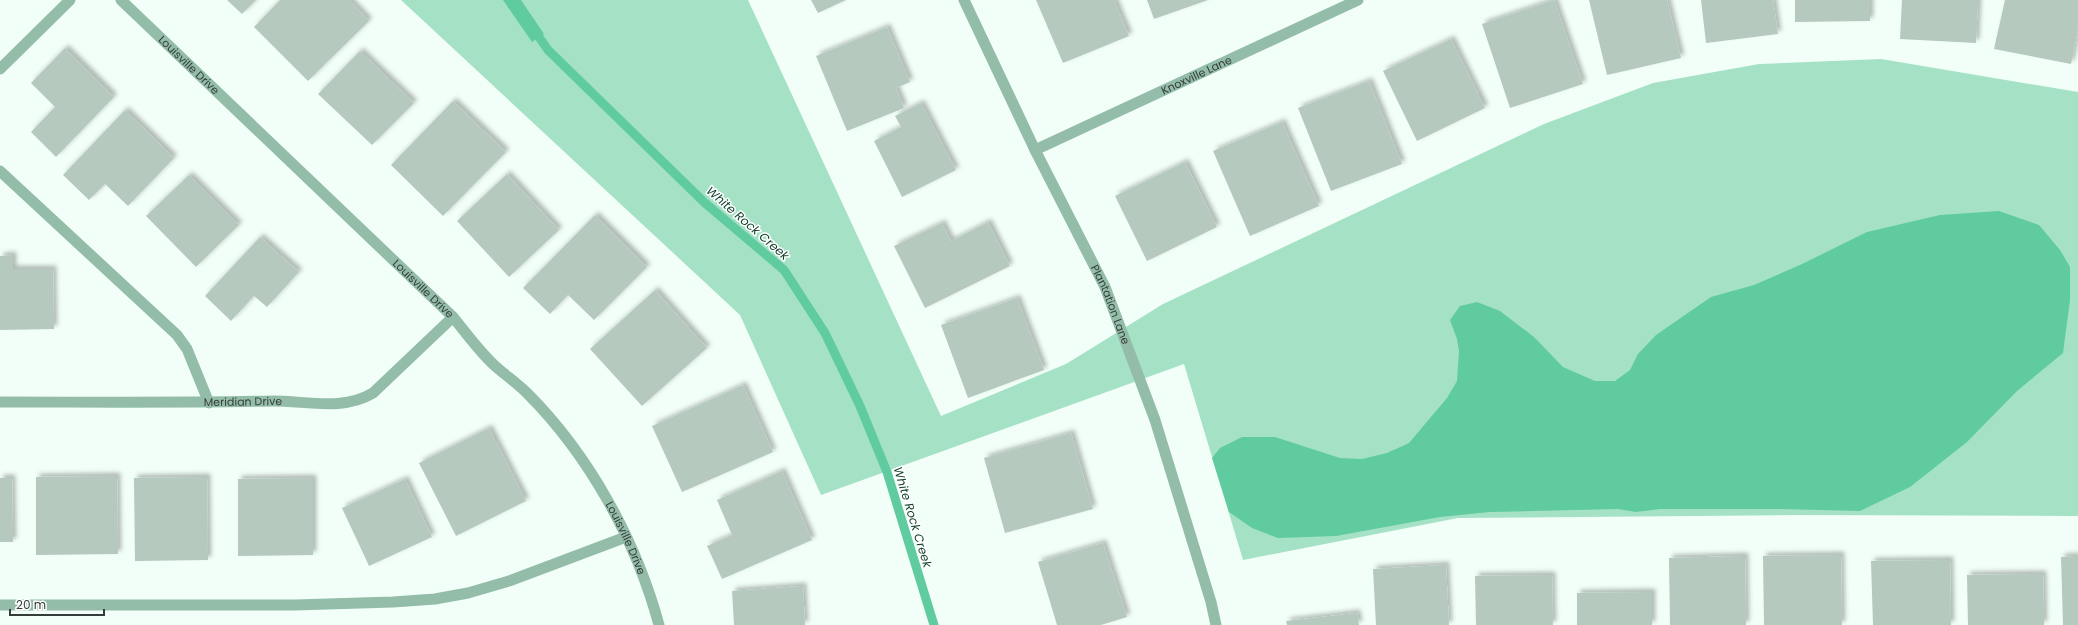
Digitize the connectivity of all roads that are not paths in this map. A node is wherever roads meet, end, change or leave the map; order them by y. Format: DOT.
graph roads {
  1 [pos="70,0"];
  2 [pos="121,0"];
  3 [pos="964,0"];
  4 [pos="1358,0"];
  5 [pos="0,69"];
  6 [pos="1034,150"];
  7 [pos="0,171"];
  8 [pos="453,317"];
  9 [pos="0,402"];
  10 [pos="209,403"];
  11 [pos="626,537"];
  12 [pos="0,605"];
  13 [pos="659,625"];
  14 [pos="1216,625"];
  1 -- 5 [label="street"];
  2 -- 8 [label="street, Louisville Drive"];
  3 -- 6 [label="street, Plantation Lane"];
  4 -- 6 [label="street, Knoxville Lane"];
  6 -- 14 [label="street, Plantation Lane"];
  7 -- 10 [label="street"];
  8 -- 10 [label="street, Meridian Drive"];
  8 -- 11 [label="street, Louisville Drive"];
  9 -- 10 [label="street, Meridian Drive"];
  11 -- 12 [label="street"];
  11 -- 13 [label="street, Louisville Drive"];
}
